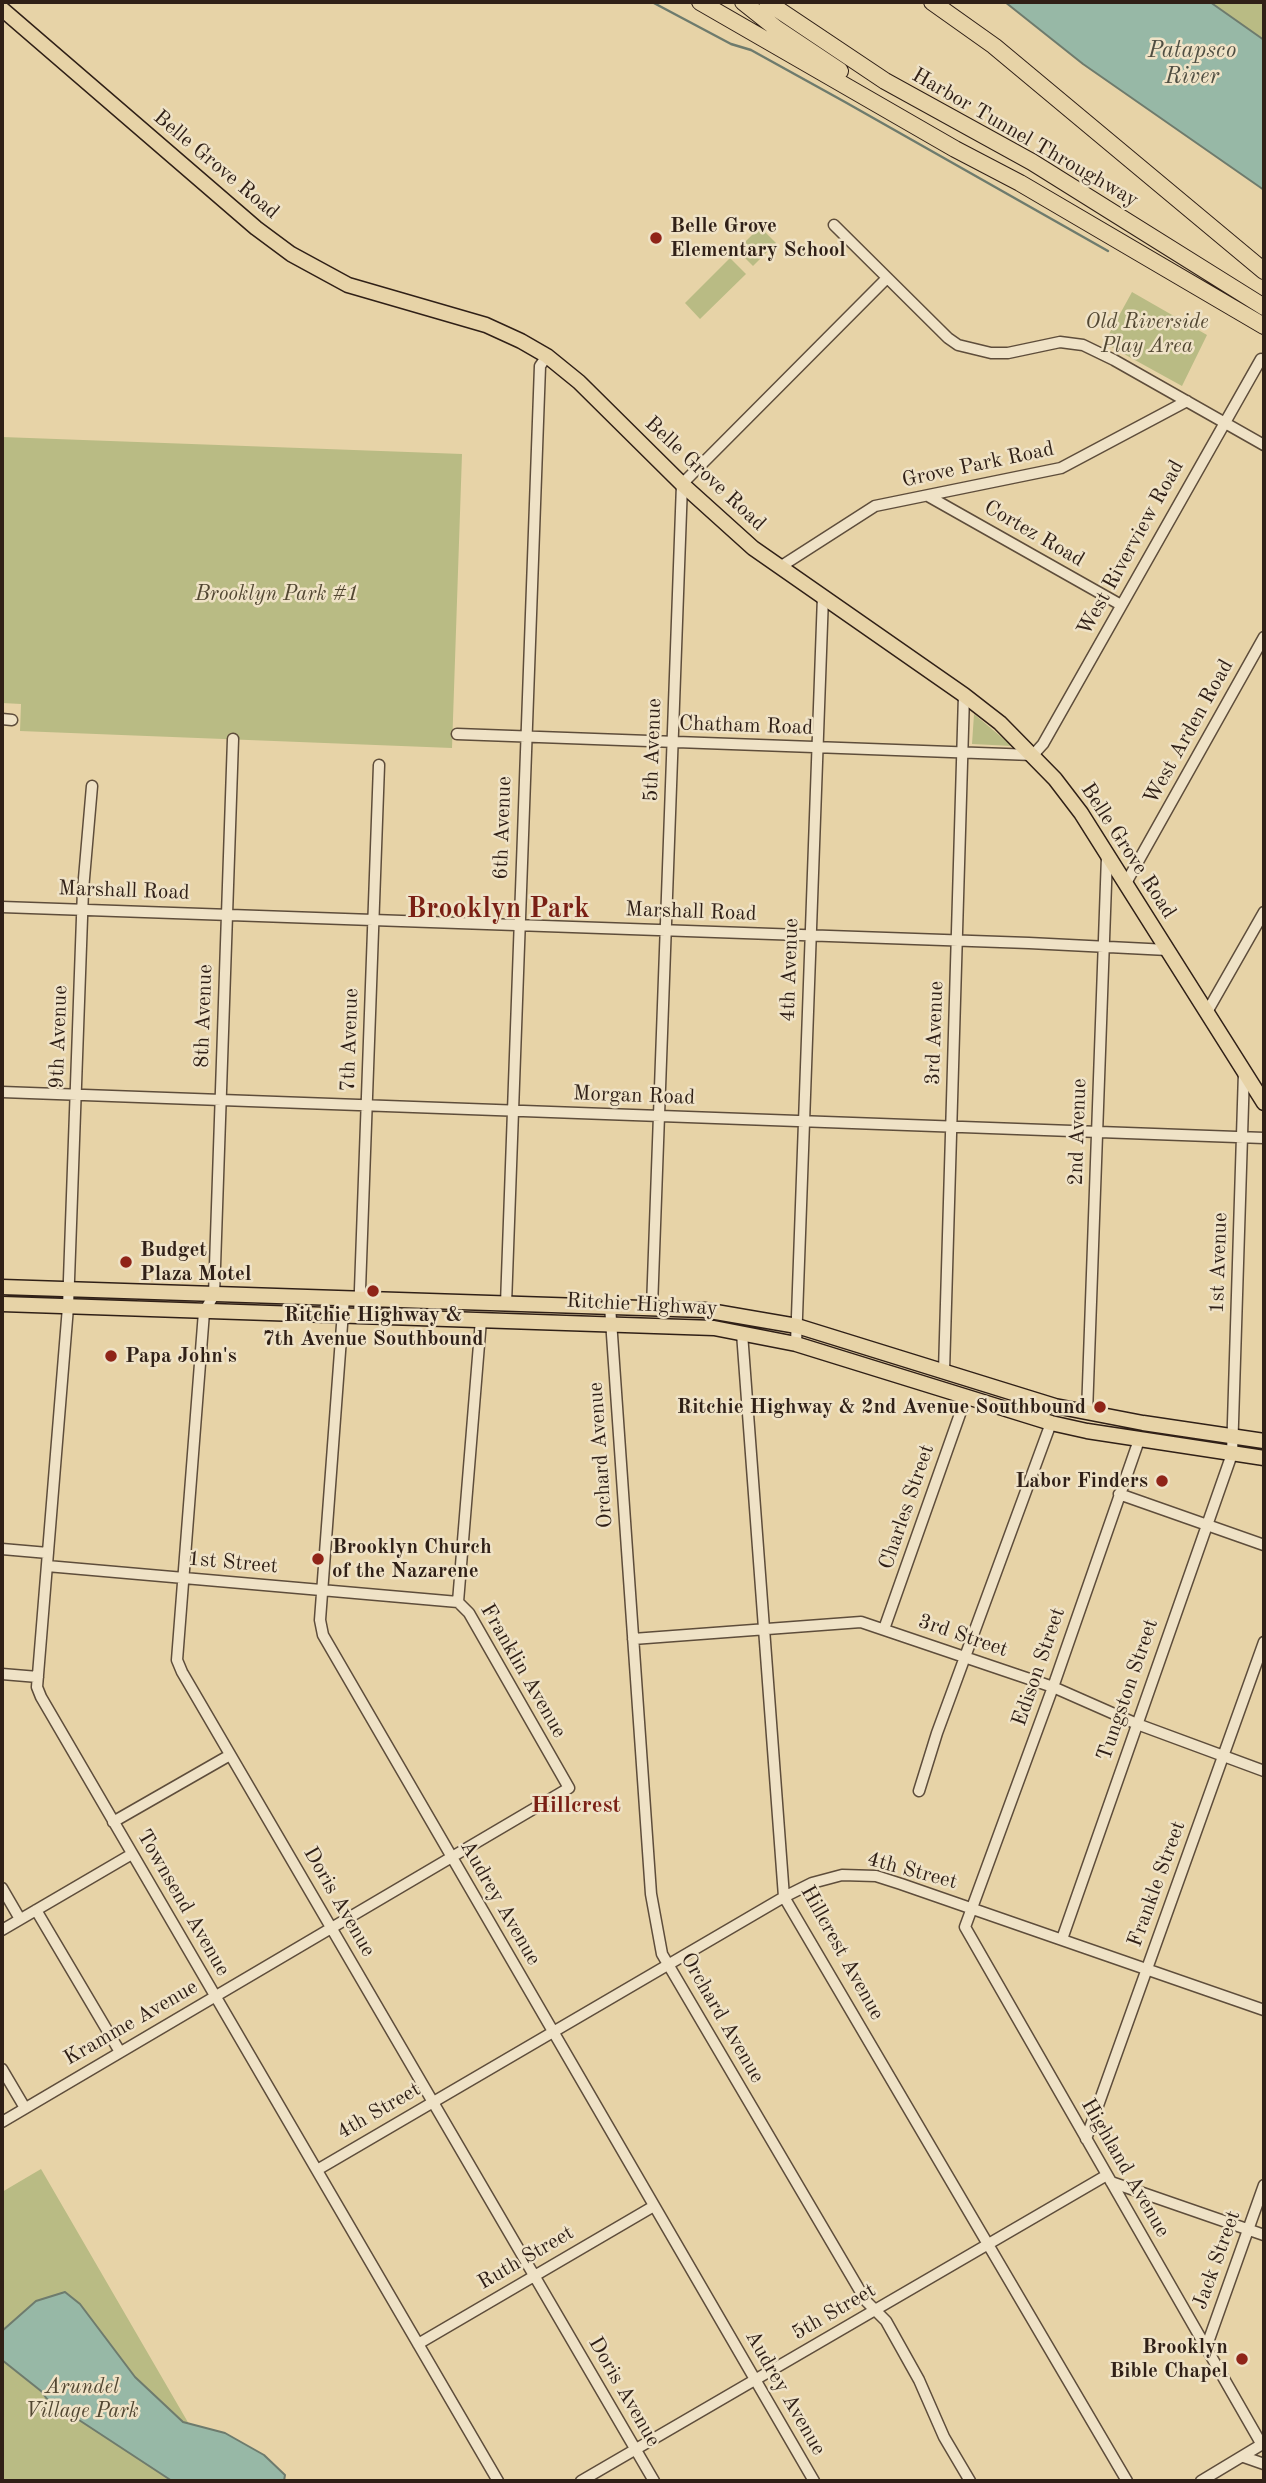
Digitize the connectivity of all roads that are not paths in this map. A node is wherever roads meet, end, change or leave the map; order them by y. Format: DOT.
graph roads {
  1 [pos="699,2"];
  2 [pos="743,2"];
  3 [pos="767,2"];
  4 [pos="932,2"];
  5 [pos="2,9"];
  6 [pos="1020,183"];
  7 [pos="834,225"];
  8 [pos="1264,271"];
  9 [pos="887,278"];
  10 [pos="1264,307"];
  11 [pos="1264,326"];
  12 [pos="547,356"];
  13 [pos="1261,359"];
  14 [pos="1187,401"];
  15 [pos="1225,422"];
  16 [pos="1264,444"];
  17 [pos="681,484"];
  18 [pos="928,496"];
  19 [pos="780,567"];
  20 [pos="823,596"];
  21 [pos="1121,605"];
  22 [pos="1264,636"];
  23 [pos="964,695"];
  24 [pos="457,734"];
  25 [pos="526,737"];
  26 [pos="233,739"];
  27 [pos="672,742"];
  28 [pos="817,747"];
  29 [pos="962,753"];
  30 [pos="1033,755"];
  31 [pos="379,765"];
  32 [pos="92,786"];
  33 [pos="1108,853"];
  34 [pos="1126,883"];
  35 [pos="2,907"];
  36 [pos="83,909"];
  37 [pos="1264,912"];
  38 [pos="227,914"];
  39 [pos="373,920"];
  40 [pos="519,925"];
  41 [pos="666,930"];
  42 [pos="811,935"];
  43 [pos="957,940"];
  44 [pos="1104,947"];
  45 [pos="1168,950"];
  46 [pos="1207,1012"];
  47 [pos="1244,1072"];
  48 [pos="2,1092"];
  49 [pos="76,1095"];
  50 [pos="220,1100"];
  51 [pos="1264,1103"];
  52 [pos="367,1105"];
  53 [pos="513,1111"];
  54 [pos="659,1116"];
  55 [pos="804,1121"];
  56 [pos="951,1126"];
  57 [pos="1097,1132"];
  58 [pos="1242,1137"];
  59 [pos="1264,1138"];
  60 [pos="2,1287"];
  61 [pos="68,1289"];
  62 [pos="214,1295"];
  63 [pos="344,1298"];
  64 [pos="360,1299"];
  65 [pos="2,1304"];
  66 [pos="506,1304"];
  67 [pos="610,1306"];
  68 [pos="68,1307"];
  69 [pos="652,1307"];
  70 [pos="204,1312"];
  71 [pos="343,1316"];
  72 [pos="359,1317"];
  73 [pos="481,1320"];
  74 [pos="611,1324"];
  75 [pos="797,1326"];
  76 [pos="742,1333"];
  77 [pos="796,1344"];
  78 [pos="944,1371"];
  79 [pos="967,1397"];
  80 [pos="1087,1413"];
  81 [pos="1051,1423"];
  82 [pos="1232,1436"];
  83 [pos="1139,1440"];
  84 [pos="1264,1441"];
  85 [pos="1232,1454"];
  86 [pos="1264,1458"];
  87 [pos="1119,1494"];
  88 [pos="1207,1525"];
  89 [pos="1264,1545"];
  90 [pos="2,1549"];
  91 [pos="48,1553"];
  92 [pos="47,1566"];
  93 [pos="182,1578"];
  94 [pos="322,1590"];
  95 [pos="458,1602"];
  96 [pos="884,1629"];
  97 [pos="764,1630"];
  98 [pos="633,1639"];
  99 [pos="1264,1642"];
  100 [pos="966,1659"];
  101 [pos="2,1674"];
  102 [pos="38,1677"];
  103 [pos="1053,1687"];
  104 [pos="1137,1724"];
  105 [pos="230,1755"];
  106 [pos="1223,1756"];
  107 [pos="1264,1770"];
  108 [pos="569,1788"];
  109 [pos="919,1791"];
  110 [pos="113,1822"];
  111 [pos="132,1854"];
  112 [pos="451,1857"];
  113 [pos="2,1888"];
  114 [pos="784,1897"];
  115 [pos="972,1907"];
  116 [pos="36,1910"];
  117 [pos="20,1919"];
  118 [pos="331,1928"];
  119 [pos="2,1930"];
  120 [pos="1062,1939"];
  121 [pos="668,1965"];
  122 [pos="1147,1968"];
  123 [pos="215,1996"];
  124 [pos="1264,2010"];
  125 [pos="553,2032"];
  126 [pos="120,2052"];
  127 [pos="2,2069"];
  128 [pos="433,2102"];
  129 [pos="25,2108"];
  130 [pos="2,2122"];
  131 [pos="1086,2139"];
  132 [pos="317,2170"];
  133 [pos="1109,2178"];
  134 [pos="1264,2185"];
  135 [pos="654,2206"];
  136 [pos="1248,2229"];
  137 [pos="1264,2235"];
  138 [pos="988,2244"];
  139 [pos="534,2276"];
  140 [pos="876,2310"];
  141 [pos="418,2344"];
  142 [pos="1206,2348"];
  143 [pos="755,2380"];
  144 [pos="1263,2444"];
  145 [pos="636,2450"];
  146 [pos="1244,2457"];
  147 [pos="1264,2464"];
  148 [pos="498,2481"];
  149 [pos="581,2481"];
  150 [pos="654,2481"];
  151 [pos="814,2481"];
  152 [pos="970,2481"];
  153 [pos="1127,2481"];
  154 [pos="1201,2481"];
  1 -- 6 [label="highway, Harbor Tunnel Throughway"];
  2 -- 6 [label="highway, Harbor Tunnel Throughway"];
  3 -- 10 [label="highway, Harbor Tunnel Throughway"];
  4 -- 8 [label="highway, Harbor Tunnel Throughway"];
  5 -- 12 [label="main road, Belle Grove Road"];
  6 -- 11 [label="highway, Harbor Tunnel Throughway"];
  7 -- 9 [label="street"];
  9 -- 14 [label="street"];
  9 -- 17 [label="street"];
  12 -- 17 [label="main road, Belle Grove Road"];
  12 -- 25 [label="street, 6th Avenue"];
  13 -- 15 [label="street, West Riverview Road"];
  14 -- 15 [label="street"];
  14 -- 18 [label="street, Grove Park Road"];
  15 -- 16 [label="street"];
  15 -- 21 [label="street, West Riverview Road"];
  17 -- 19 [label="main road, Belle Grove Road"];
  17 -- 27 [label="street, 5th Avenue"];
  18 -- 19 [label="street, Grove Park Road"];
  18 -- 21 [label="street, Cortez Road"];
  19 -- 20 [label="main road, Belle Grove Road"];
  20 -- 23 [label="main road, Belle Grove Road"];
  20 -- 28 [label="street, 4th Avenue"];
  21 -- 30 [label="street, West Riverview Road"];
  22 -- 34 [label="street, West Arden Road"];
  23 -- 29 [label="street, 3rd Avenue"];
  23 -- 30 [label="main road, Belle Grove Road"];
  24 -- 25 [label="street, Chatham Road"];
  25 -- 27 [label="street, Chatham Road"];
  25 -- 40 [label="street, 6th Avenue"];
  26 -- 38 [label="street, 8th Avenue"];
  27 -- 28 [label="street, Chatham Road"];
  27 -- 41 [label="street, 5th Avenue"];
  28 -- 29 [label="street, Chatham Road"];
  28 -- 42 [label="street, 4th Avenue"];
  29 -- 30 [label="street, Chatham Road"];
  29 -- 43 [label="street, 3rd Avenue"];
  30 -- 33 [label="main road, Belle Grove Road"];
  31 -- 39 [label="street, 7th Avenue"];
  32 -- 36 [label="street, 9th Avenue"];
  33 -- 34 [label="main road, Belle Grove Road"];
  33 -- 44 [label="street, 2nd Avenue"];
  34 -- 45 [label="main road, Belle Grove Road"];
  35 -- 36 [label="street, Marshall Road"];
  36 -- 38 [label="street, Marshall Road"];
  36 -- 49 [label="street, 9th Avenue"];
  37 -- 46 [label="street"];
  38 -- 39 [label="street, Marshall Road"];
  38 -- 50 [label="street, 8th Avenue"];
  39 -- 40 [label="street, Marshall Road"];
  39 -- 52 [label="street, 7th Avenue"];
  40 -- 41 [label="street, Marshall Road"];
  40 -- 53 [label="street, 6th Avenue"];
  41 -- 42 [label="street, Marshall Road"];
  41 -- 54 [label="street, 5th Avenue"];
  42 -- 43 [label="street, Marshall Road"];
  42 -- 55 [label="street, 4th Avenue"];
  43 -- 44 [label="street, Marshall Road"];
  43 -- 56 [label="street, 3rd Avenue"];
  44 -- 45 [label="street, Marshall Road"];
  44 -- 57 [label="street, 2nd Avenue"];
  45 -- 46 [label="main road, Belle Grove Road"];
  46 -- 47 [label="main road, Belle Grove Road"];
  47 -- 51 [label="main road, Belle Grove Road"];
  47 -- 58 [label="street, 1st Avenue"];
  48 -- 49 [label="street, Morgan Road"];
  49 -- 50 [label="street, Morgan Road"];
  49 -- 61 [label="street, 9th Avenue"];
  50 -- 52 [label="street, Morgan Road"];
  50 -- 62 [label="street, 8th Avenue"];
  52 -- 53 [label="street, Morgan Road"];
  52 -- 64 [label="street, 7th Avenue"];
  53 -- 54 [label="street, Morgan Road"];
  53 -- 66 [label="street, 6th Avenue"];
  54 -- 55 [label="street, Morgan Road"];
  54 -- 69 [label="street, 5th Avenue"];
  55 -- 56 [label="street, Morgan Road"];
  55 -- 75 [label="street, 4th Avenue"];
  56 -- 57 [label="street, Morgan Road"];
  56 -- 78 [label="street, 3rd Avenue"];
  57 -- 58 [label="street, Morgan Road"];
  57 -- 80 [label="street, 2nd Avenue"];
  58 -- 59 [label="street, Morgan Road"];
  58 -- 82 [label="street, 1st Avenue"];
  60 -- 61 [label="main road, Ritchie Highway"];
  61 -- 62 [label="main road, Ritchie Highway"];
  61 -- 68 [label="street, Townsend Avenue"];
  62 -- 63 [label="main road, Ritchie Highway"];
  62 -- 70 [label="street, Doris Avenue"];
  63 -- 64 [label="main road, Ritchie Highway"];
  63 -- 71 [label="street, Audrey Avenue"];
  64 -- 66 [label="main road, Ritchie Highway"];
  64 -- 72 [label="street, 7th Avenue"];
  65 -- 68 [label="main road, Ritchie Highway"];
  66 -- 67 [label="main road, Ritchie Highway"];
  67 -- 69 [label="main road, Ritchie Highway"];
  67 -- 74 [label="street, Orchard Avenue"];
  68 -- 70 [label="main road, Ritchie Highway"];
  68 -- 91 [label="street, Townsend Avenue"];
  69 -- 75 [label="main road, Ritchie Highway"];
  70 -- 71 [label="main road, Ritchie Highway"];
  70 -- 93 [label="street, Doris Avenue"];
  71 -- 72 [label="main road, Ritchie Highway"];
  71 -- 94 [label="street, Audrey Avenue"];
  72 -- 73 [label="main road, Ritchie Highway"];
  73 -- 74 [label="main road, Ritchie Highway"];
  73 -- 95 [label="street, Franklin Avenue"];
  74 -- 76 [label="main road, Ritchie Highway"];
  74 -- 98 [label="street, Orchard Avenue"];
  75 -- 77 [label="street, 4th Avenue"];
  75 -- 78 [label="main road, Ritchie Highway"];
  76 -- 77 [label="main road, Ritchie Highway"];
  76 -- 97 [label="street, Hillcrest Avenue"];
  77 -- 79 [label="main road, Ritchie Highway"];
  78 -- 80 [label="main road, Ritchie Highway"];
  79 -- 81 [label="main road, Ritchie Highway"];
  79 -- 96 [label="street, Charles Street"];
  80 -- 82 [label="main road, Ritchie Highway"];
  81 -- 83 [label="main road, Ritchie Highway"];
  81 -- 100 [label="street"];
  82 -- 84 [label="main road, Ritchie Highway"];
  82 -- 85 [label="street, 1st Avenue"];
  83 -- 85 [label="main road, Ritchie Highway"];
  83 -- 87 [label="street, Edison Street"];
  85 -- 86 [label="main road, Ritchie Highway"];
  85 -- 88 [label="street, Tungston Street"];
  87 -- 88 [label="street"];
  87 -- 103 [label="street, Edison Street"];
  88 -- 89 [label="street"];
  88 -- 104 [label="street, Tungston Street"];
  90 -- 91 [label="street"];
  91 -- 92 [label="street, Townsend Avenue"];
  92 -- 93 [label="street, 1st Street"];
  92 -- 102 [label="street, Townsend Avenue"];
  93 -- 94 [label="street, 1st Street"];
  93 -- 105 [label="street, Doris Avenue"];
  94 -- 95 [label="street, 1st Street"];
  94 -- 112 [label="street, Audrey Avenue"];
  95 -- 108 [label="street, Franklin Avenue"];
  96 -- 97 [label="street, 3rd Street"];
  96 -- 100 [label="street, 3rd Street"];
  97 -- 98 [label="street, 3rd Street"];
  97 -- 114 [label="street, Hillcrest Avenue"];
  98 -- 121 [label="street, Orchard Avenue"];
  99 -- 106 [label="street, Frankle Street"];
  100 -- 103 [label="street, 3rd Street"];
  100 -- 109 [label="street"];
  101 -- 102 [label="street"];
  102 -- 110 [label="street, Townsend Avenue"];
  103 -- 104 [label="street, 3rd Street"];
  103 -- 115 [label="street, Edison Street"];
  104 -- 106 [label="street, 3rd Street"];
  104 -- 120 [label="street, Tungston Street"];
  105 -- 110 [label="street"];
  105 -- 118 [label="street, Doris Avenue"];
  106 -- 107 [label="street, 3rd Street"];
  106 -- 122 [label="street, Frankle Street"];
  108 -- 112 [label="street, Kramme Avenue"];
  110 -- 111 [label="street, Townsend Avenue"];
  111 -- 116 [label="street"];
  111 -- 123 [label="street, Townsend Avenue"];
  112 -- 118 [label="street, Kramme Avenue"];
  112 -- 125 [label="street, Audrey Avenue"];
  113 -- 117 [label="street"];
  114 -- 115 [label="street, 4th Street"];
  114 -- 121 [label="street, 4th Street"];
  114 -- 138 [label="street, Hillcrest Avenue"];
  115 -- 120 [label="street, 4th Street"];
  115 -- 131 [label="street, Highland Avenue"];
  116 -- 117 [label="street"];
  116 -- 126 [label="street"];
  117 -- 119 [label="street"];
  118 -- 123 [label="street, Kramme Avenue"];
  118 -- 128 [label="street, Doris Avenue"];
  120 -- 122 [label="street, 4th Street"];
  121 -- 125 [label="street, 4th Street"];
  121 -- 140 [label="street, Orchard Avenue"];
  122 -- 124 [label="street, 4th Street"];
  122 -- 131 [label="street, Frankle Street"];
  123 -- 126 [label="street, Kramme Avenue"];
  123 -- 132 [label="street, Townsend Avenue"];
  125 -- 128 [label="street, 4th Street"];
  125 -- 135 [label="street, Audrey Avenue"];
  126 -- 129 [label="street, Kramme Avenue"];
  127 -- 129 [label="street"];
  128 -- 132 [label="street, 4th Street"];
  128 -- 139 [label="street, Doris Avenue"];
  129 -- 130 [label="street, Kramme Avenue"];
  131 -- 133 [label="street, Highland Avenue"];
  132 -- 141 [label="street, Townsend Avenue"];
  133 -- 136 [label="street"];
  133 -- 138 [label="street, 5th Street"];
  133 -- 142 [label="street, Highland Avenue"];
  134 -- 136 [label="street, Jack Street"];
  135 -- 139 [label="street, Ruth Street"];
  135 -- 143 [label="street, Audrey Avenue"];
  136 -- 137 [label="street"];
  136 -- 142 [label="street, Jack Street"];
  138 -- 140 [label="street, 5th Street"];
  138 -- 153 [label="street, Hillcrest Avenue"];
  139 -- 141 [label="street, Ruth Street"];
  139 -- 145 [label="street, Doris Avenue"];
  140 -- 143 [label="street, 5th Street"];
  140 -- 152 [label="street, Orchard Avenue"];
  141 -- 148 [label="street, Townsend Avenue"];
  142 -- 144 [label="street, Highland Avenue"];
  143 -- 145 [label="street, 5th Street"];
  143 -- 151 [label="street, Audrey Avenue"];
  144 -- 146 [label="street"];
  145 -- 149 [label="street, 5th Street"];
  145 -- 150 [label="street, Doris Avenue"];
  146 -- 147 [label="street"];
  146 -- 154 [label="street"];
}
